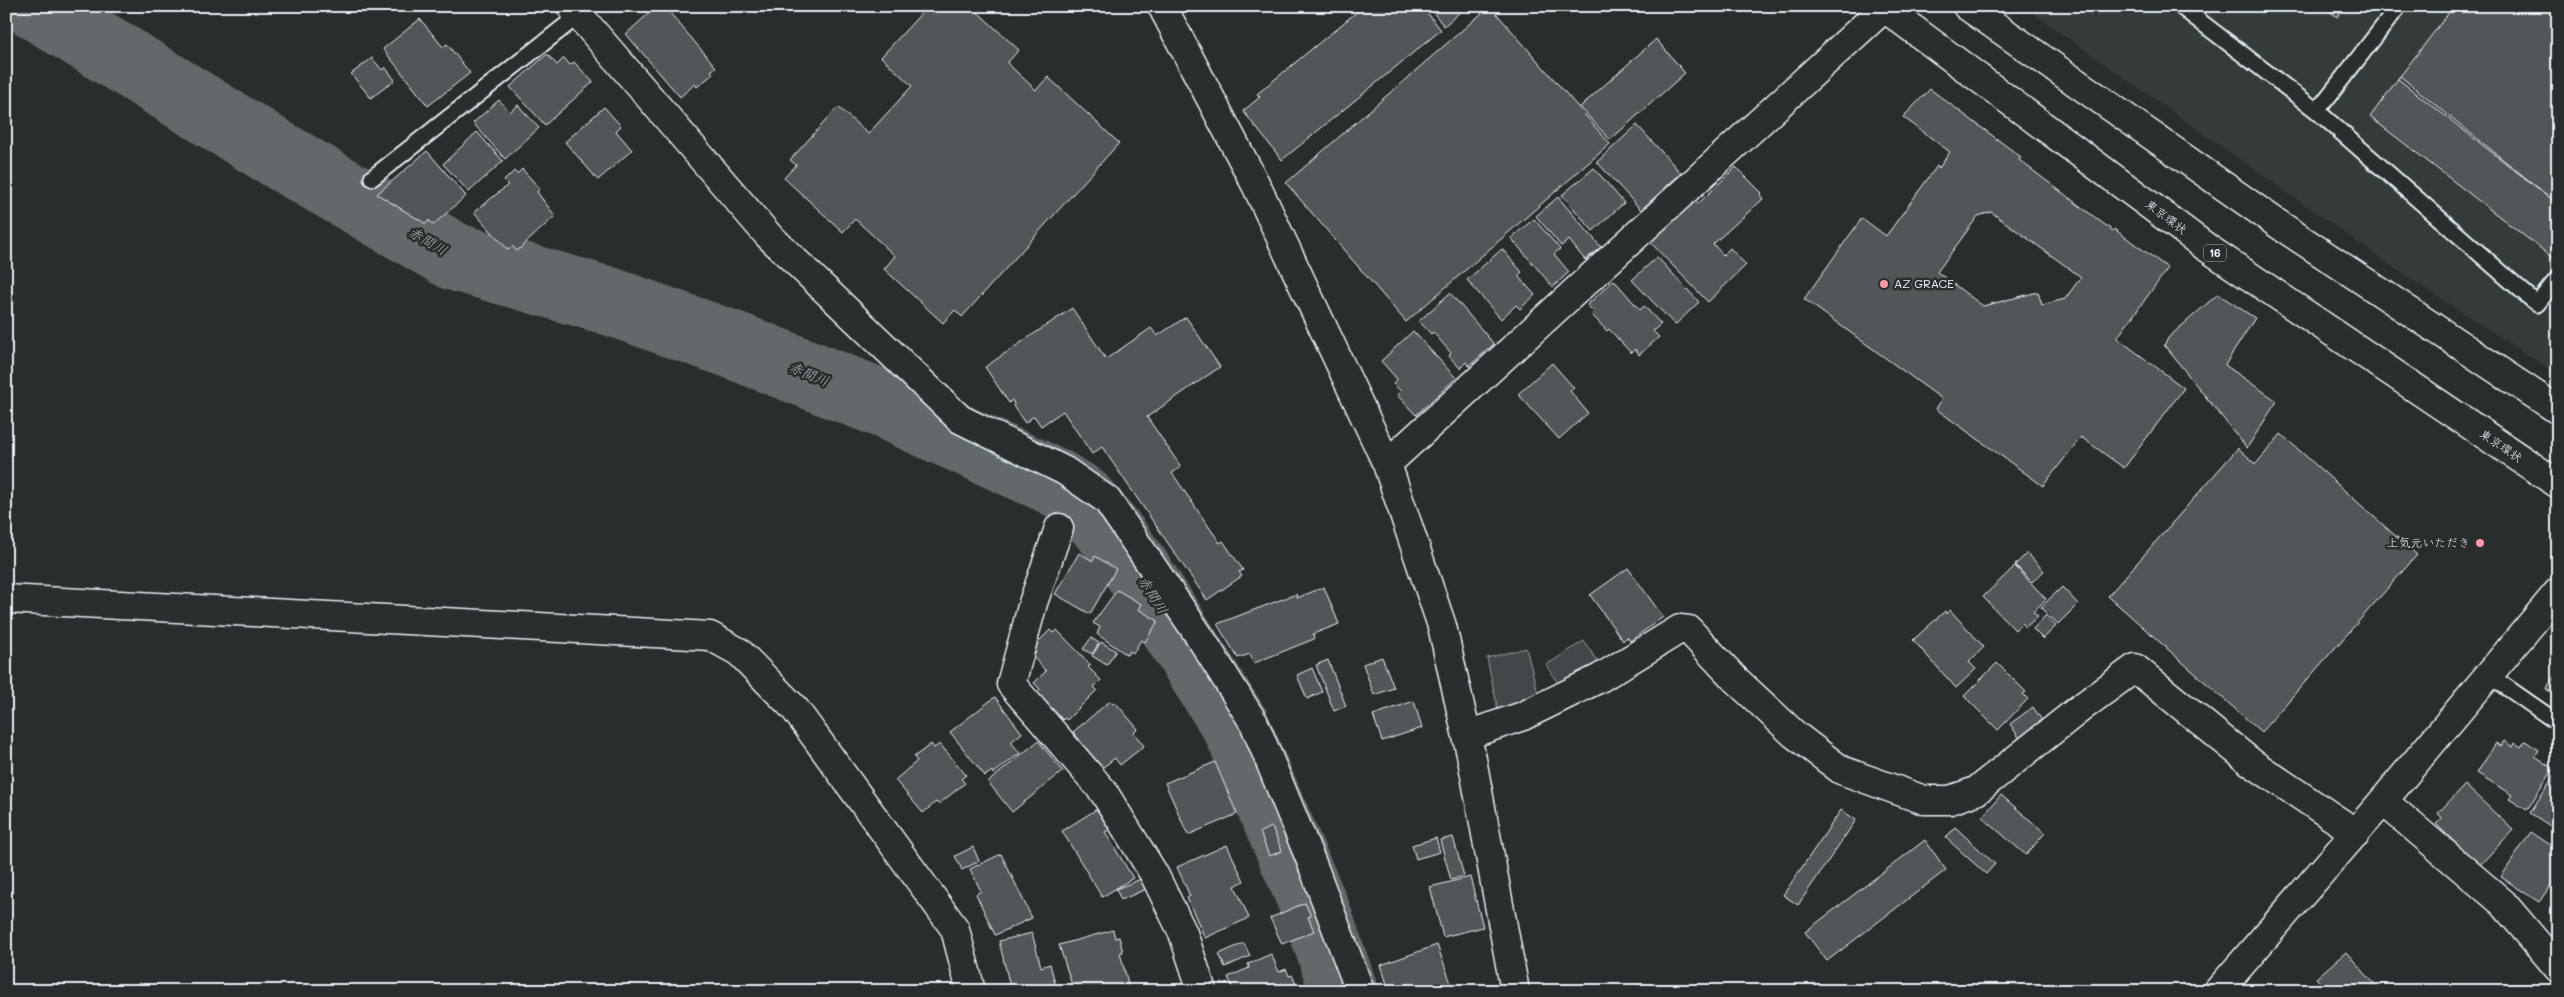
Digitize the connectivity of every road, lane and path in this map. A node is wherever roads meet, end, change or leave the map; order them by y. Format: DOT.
graph roads {
  1 [pos="1162,6"];
  2 [pos="1968,6"];
  3 [pos="2180,6"];
  4 [pos="2399,6"];
  5 [pos="1883,7"];
  6 [pos="575,11"];
  7 [pos="2317,111"];
  8 [pos="372,178"];
  9 [pos="2558,278"];
  10 [pos="2558,410"];
  11 [pos="1387,464"];
  12 [pos="2558,484"];
  13 [pos="1058,528"];
  14 [pos="2558,592"];
  15 [pos="6,599"];
  16 [pos="2489,675"];
  17 [pos="2558,723"];
  18 [pos="1467,735"];
  19 [pos="2383,801"];
  20 [pos="2356,833"];
  21 [pos="2558,968"];
  22 [pos="971,991"];
  23 [pos="1202,991"];
  24 [pos="1360,991"];
  25 [pos="1515,991"];
  26 [pos="2218,991"];
  1 -- 11 [label="main road"];
  2 -- 10 [label="main road"];
  3 -- 7 [label="lane"];
  4 -- 7 [label="lane"];
  5 -- 11 [label="main road"];
  5 -- 12 [label="main road, 東京環状 / 16"];
  6 -- 8 [label="lane"];
  6 -- 24 [label="main road"];
  7 -- 9 [label="lane"];
  11 -- 18 [label="main road"];
  13 -- 23 [label="main road"];
  14 -- 16 [label="main road"];
  15 -- 22 [label="main road"];
  16 -- 17 [label="lane"];
  16 -- 19 [label="main road"];
  18 -- 20 [label="main road"];
  18 -- 25 [label="main road"];
  19 -- 20 [label="main road"];
  19 -- 21 [label="main road"];
  20 -- 26 [label="main road"];
}
